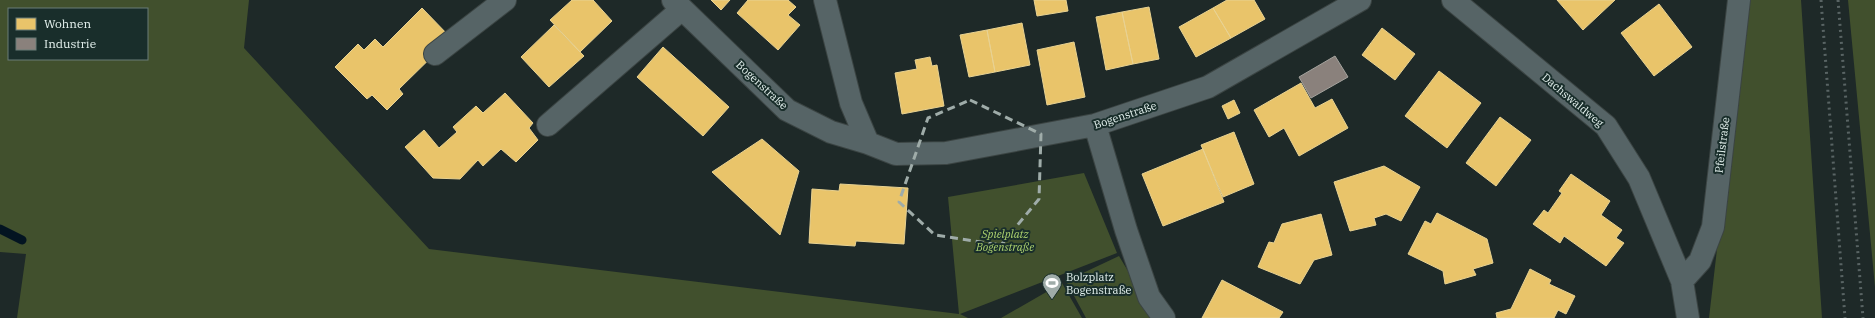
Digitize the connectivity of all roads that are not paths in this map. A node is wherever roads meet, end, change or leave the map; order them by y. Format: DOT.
graph roads {
  1 [pos="505,0"];
  2 [pos="825,0"];
  3 [pos="1360,0"];
  4 [pos="1453,0"];
  5 [pos="1739,0"];
  6 [pos="677,4"];
  7 [pos="435,54"];
  8 [pos="548,125"];
  9 [pos="1095,125"];
  10 [pos="868,143"];
  11 [pos="1682,281"];
  12 [pos="1164,318"];
  13 [pos="1688,318"];
  1 -- 7 [label="street"];
  2 -- 10 [label="street"];
  3 -- 9 [label="street, Bogenstraße"];
  4 -- 11 [label="street, Dachswaldweg"];
  5 -- 11 [label="street, Pfeilstraße"];
  6 -- 8 [label="street"];
  6 -- 10 [label="street, Bogenstraße"];
  9 -- 10 [label="street, Bogenstraße"];
  9 -- 12 [label="street"];
  11 -- 13 [label="street, Dachswaldweg"];
}
